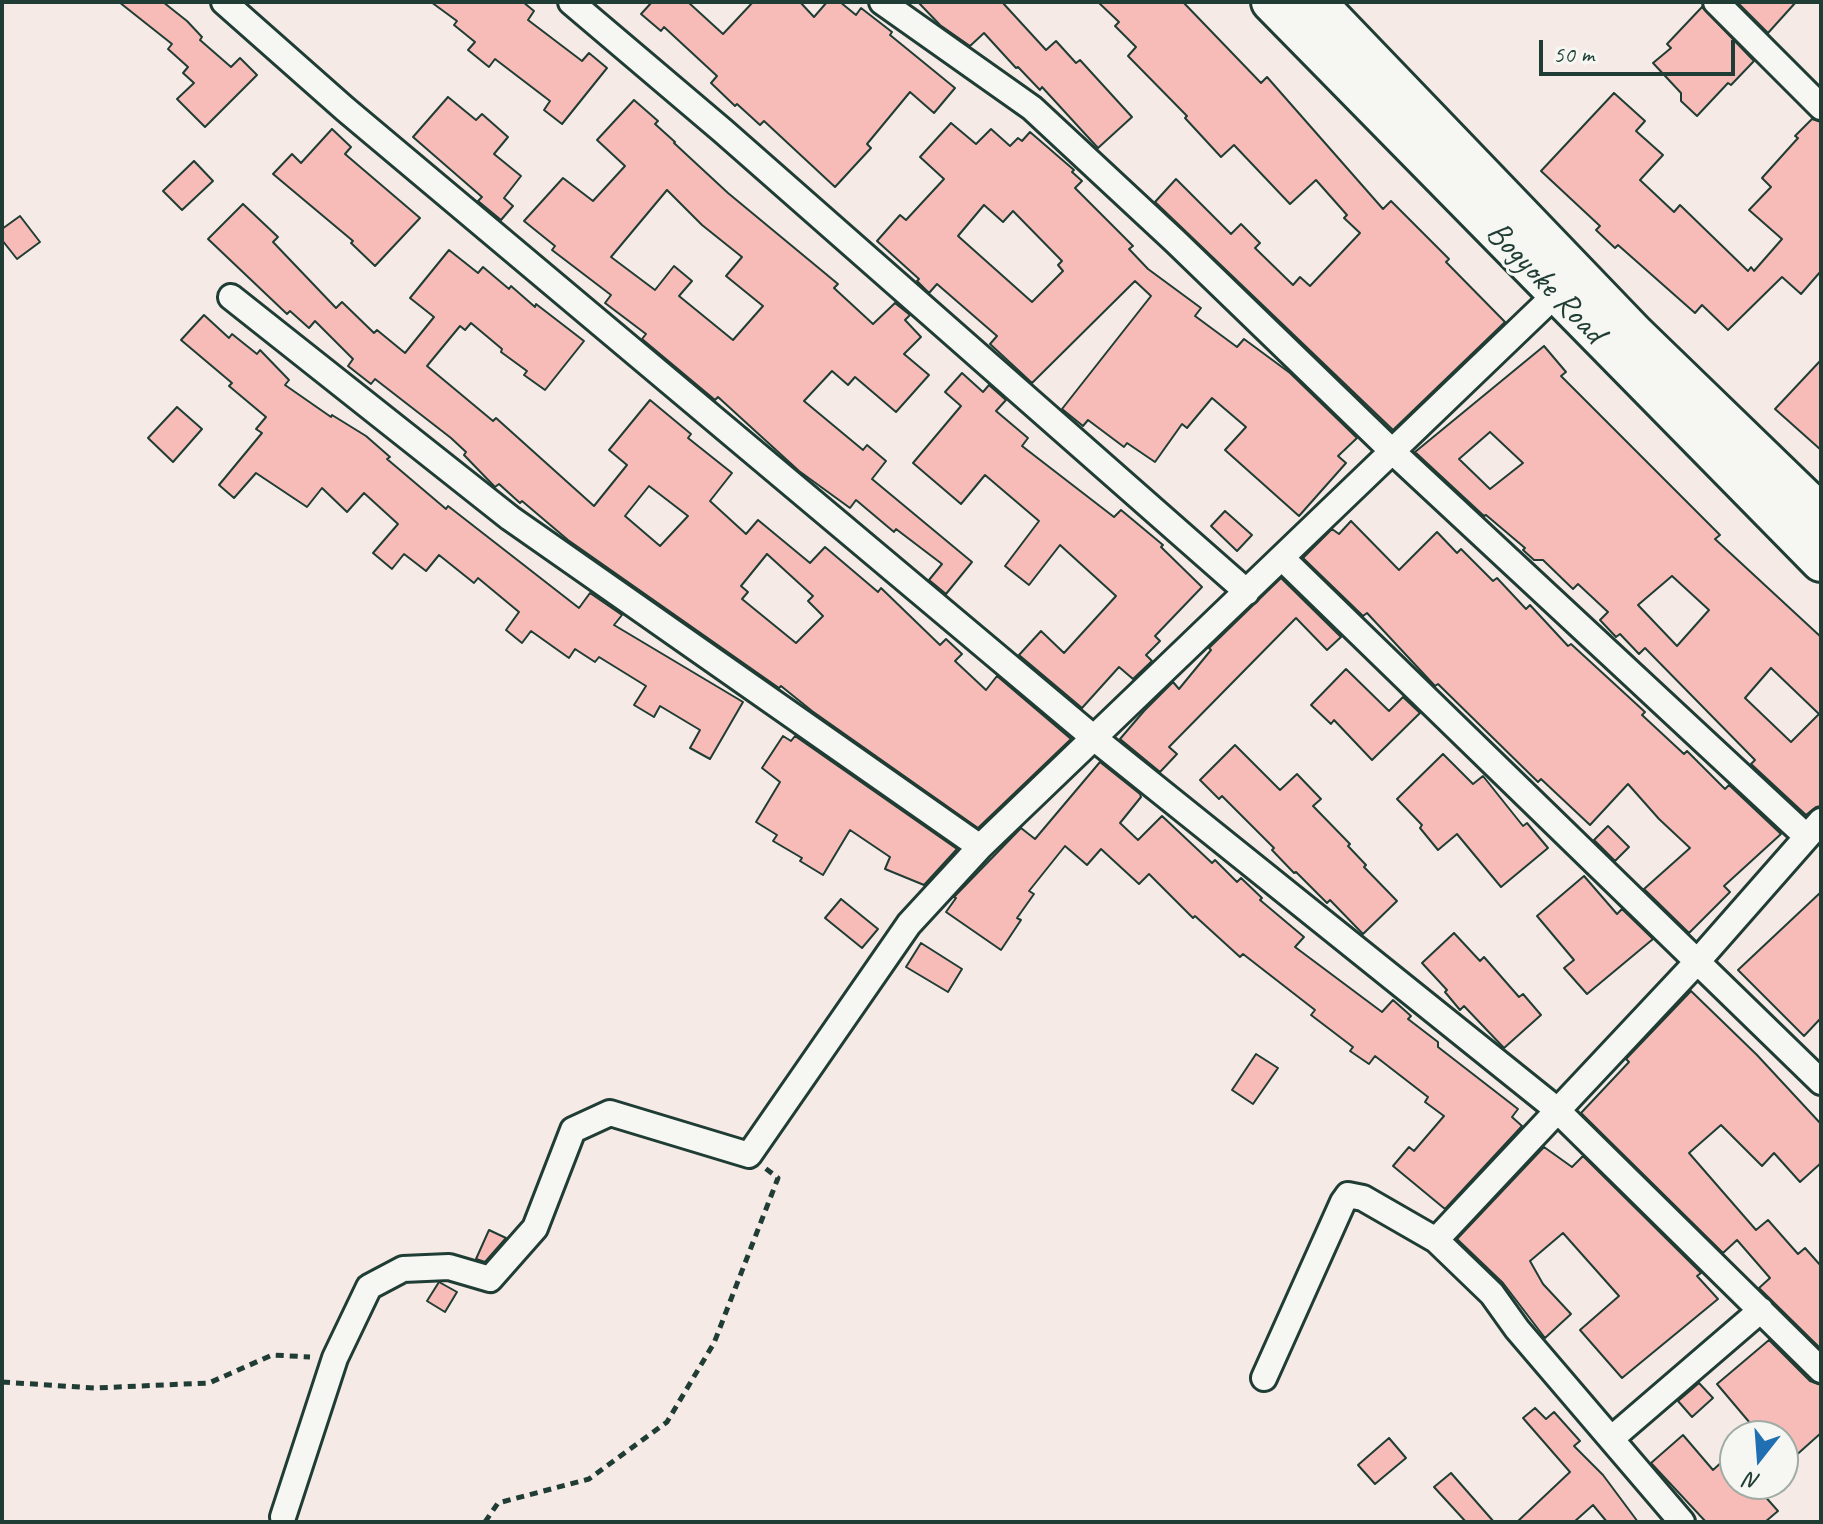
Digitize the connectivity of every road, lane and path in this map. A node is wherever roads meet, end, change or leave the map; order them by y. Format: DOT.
graph roads {
  1 [pos="224,2"];
  2 [pos="571,2"];
  3 [pos="882,2"];
  4 [pos="1271,2"];
  5 [pos="1316,2"];
  6 [pos="1716,2"];
  7 [pos="1821,107"];
  8 [pos="1556,294"];
  9 [pos="231,297"];
  10 [pos="1393,452"];
  11 [pos="1821,514"];
  12 [pos="1282,558"];
  13 [pos="1821,562"];
  14 [pos="1247,592"];
  15 [pos="1094,738"];
  16 [pos="1814,829"];
  17 [pos="980,847"];
  18 [pos="1697,962"];
  19 [pos="1821,1082"];
  20 [pos="1556,1109"];
  21 [pos="749,1155"];
  22 [pos="1436,1240"];
  23 [pos="1761,1310"];
  24 [pos="335,1358"];
  25 [pos="1821,1370"];
  26 [pos="1264,1378"];
  27 [pos="2,1382"];
  28 [pos="1611,1439"];
  29 [pos="283,1517"];
  30 [pos="485,1522"];
  31 [pos="1682,1522"];
  1 -- 15 [label="street"];
  2 -- 14 [label="street"];
  3 -- 10 [label="street"];
  4 -- 8 [label="main road, Bogyoke Road"];
  5 -- 11 [label="main road, Bogyoke Road"];
  6 -- 7 [label="street"];
  8 -- 10 [label="street"];
  8 -- 13 [label="main road, Bogyoke Road"];
  9 -- 17 [label="street"];
  10 -- 12 [label="street"];
  10 -- 16 [label="street"];
  12 -- 14 [label="street"];
  12 -- 18 [label="street"];
  14 -- 15 [label="street"];
  15 -- 17 [label="street"];
  15 -- 20 [label="street"];
  16 -- 18 [label="street"];
  17 -- 21 [label="street"];
  18 -- 19 [label="street"];
  18 -- 20 [label="street"];
  20 -- 22 [label="street"];
  20 -- 23 [label="street"];
  21 -- 24 [label="street"];
  21 -- 30 [label="path"];
  22 -- 26 [label="street"];
  22 -- 28 [label="street"];
  23 -- 25 [label="street"];
  23 -- 28 [label="street"];
  24 -- 27 [label="path"];
  24 -- 29 [label="street"];
  28 -- 31 [label="street"];
}
